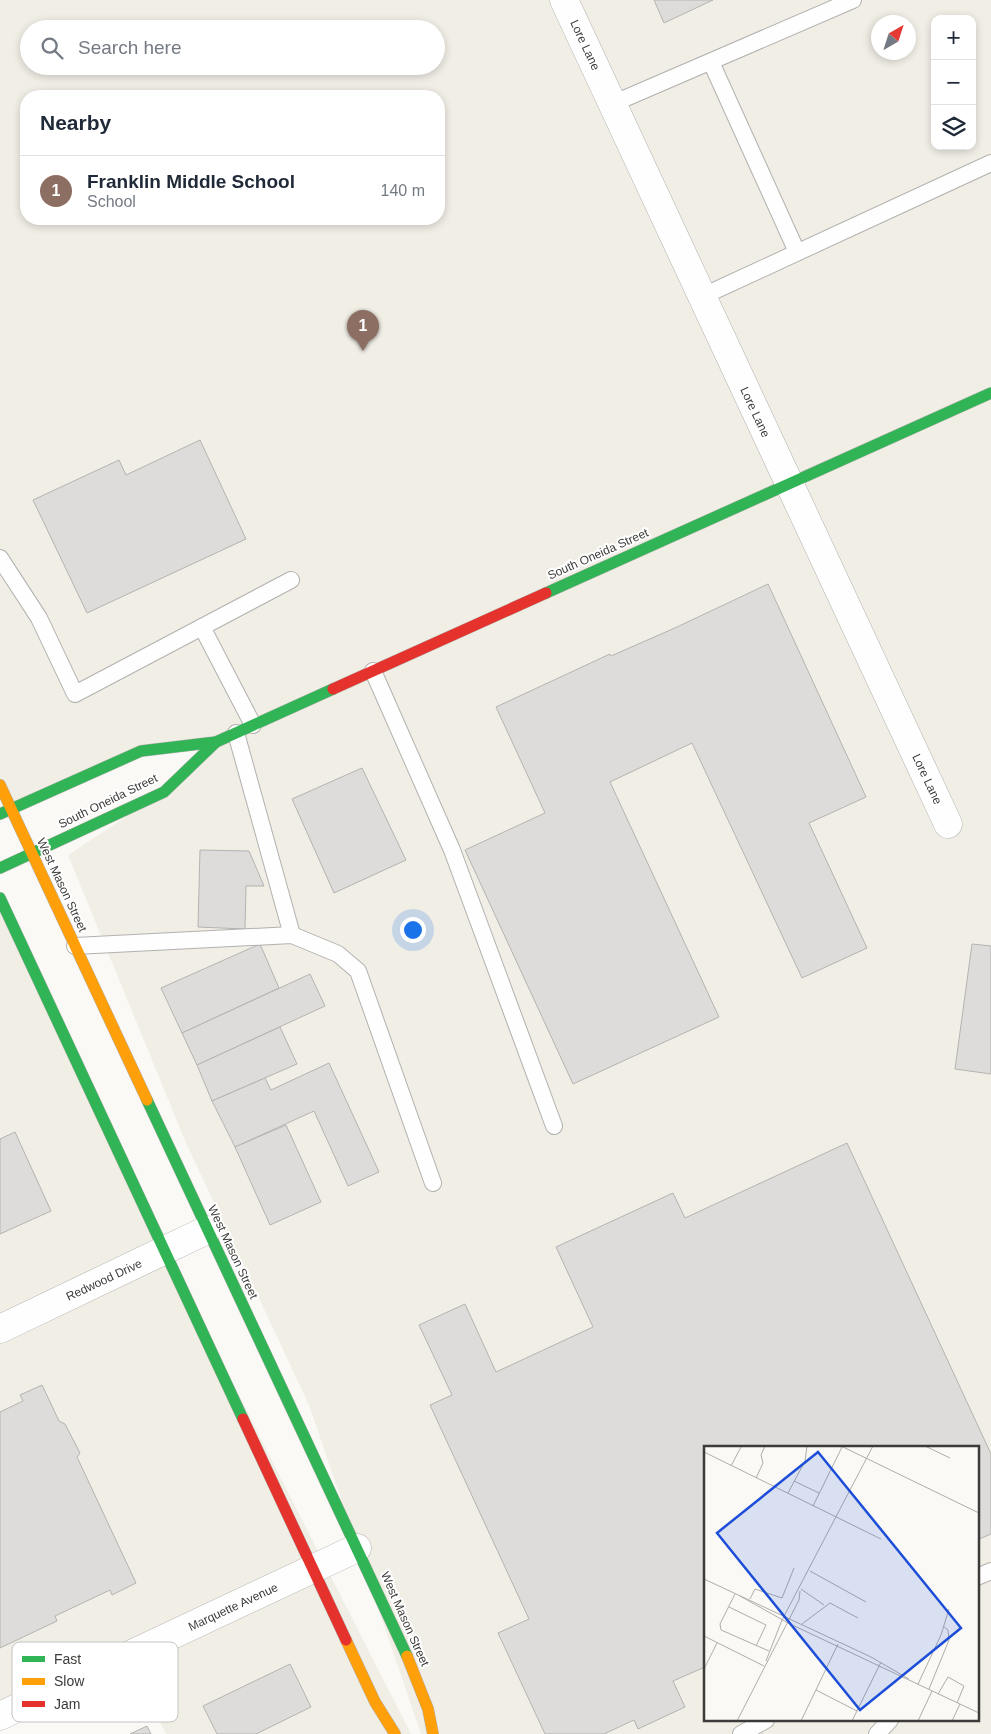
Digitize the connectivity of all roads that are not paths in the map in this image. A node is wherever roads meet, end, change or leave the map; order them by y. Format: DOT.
graph roads {
  1 [pos="564,0"];
  2 [pos="853,0"];
  3 [pos="711,62"];
  4 [pos="612,104"];
  5 [pos="991,163"];
  6 [pos="797,252"];
  7 [pos="702,296"];
  8 [pos="991,393"];
  9 [pos="788,483"];
  10 [pos="0,558"];
  11 [pos="291,580"];
  12 [pos="202,627"];
  13 [pos="373,671"];
  14 [pos="253,725"];
  15 [pos="236,733"];
  16 [pos="216,742"];
  17 [pos="0,784"];
  18 [pos="11,809"];
  19 [pos="0,814"];
  20 [pos="948,824"];
  21 [pos="32,853"];
  22 [pos="0,868"];
  23 [pos="0,898"];
  24 [pos="292,935"];
  25 [pos="75,946"];
  26 [pos="554,1126"];
  27 [pos="433,1183"];
  28 [pos="207,1230"];
  29 [pos="165,1252"];
  30 [pos="0,1329"];
  31 [pos="357,1548"];
  32 [pos="313,1570"];
  33 [pos="991,1571"];
  34 [pos="978,1577"];
  35 [pos="159,1642"];
  36 [pos="12,1710"];
  37 [pos="0,1716"];
  38 [pos="762,1722"];
  39 [pos="888,1722"];
  40 [pos="395,1734"];
  41 [pos="433,1734"];
  42 [pos="741,1734"];
  43 [pos="877,1734"];
  1 -- 4 [label="street, Lore Lane"];
  2 -- 3 [label="lane"];
  3 -- 4 [label="lane"];
  3 -- 6 [label="lane"];
  4 -- 7 [label="street, Lore Lane"];
  5 -- 6 [label="lane"];
  6 -- 7 [label="lane"];
  7 -- 9 [label="street, Lore Lane"];
  8 -- 9 [label="main road, South Oneida Street"];
  9 -- 13 [label="main road, South Oneida Street"];
  9 -- 20 [label="street, Lore Lane"];
  10 -- 12 [label="lane"];
  11 -- 12 [label="lane"];
  12 -- 14 [label="lane"];
  13 -- 14 [label="main road, South Oneida Street"];
  13 -- 26 [label="lane"];
  14 -- 15 [label="main road, South Oneida Street"];
  15 -- 16 [label="main road, South Oneida Street"];
  15 -- 24 [label="lane"];
  16 -- 18 [label="main road, South Oneida Street"];
  16 -- 21 [label="main road, South Oneida Street"];
  17 -- 18 [label="main road, West Mason Street"];
  18 -- 19 [label="main road, South Oneida Street"];
  18 -- 21 [label="main road, West Mason Street"];
  21 -- 22 [label="main road, South Oneida Street"];
  21 -- 25 [label="main road, West Mason Street"];
  23 -- 29 [label="main road"];
  24 -- 25 [label="lane"];
  24 -- 27 [label="lane"];
  25 -- 28 [label="main road, West Mason Street"];
  28 -- 29 [label="street, Redwood Drive"];
  28 -- 31 [label="main road, West Mason Street"];
  29 -- 30 [label="street, Redwood Drive"];
  29 -- 32 [label="main road"];
  31 -- 32 [label="street, Marquette Avenue"];
  31 -- 41 [label="main road, West Mason Street"];
  32 -- 35 [label="street, Marquette Avenue"];
  32 -- 40 [label="main road"];
  33 -- 34 [label="lane"];
  36 -- 37 [label="street, Marquette Avenue"];
  38 -- 42 [label="lane"];
  39 -- 43 [label="lane"];
}
